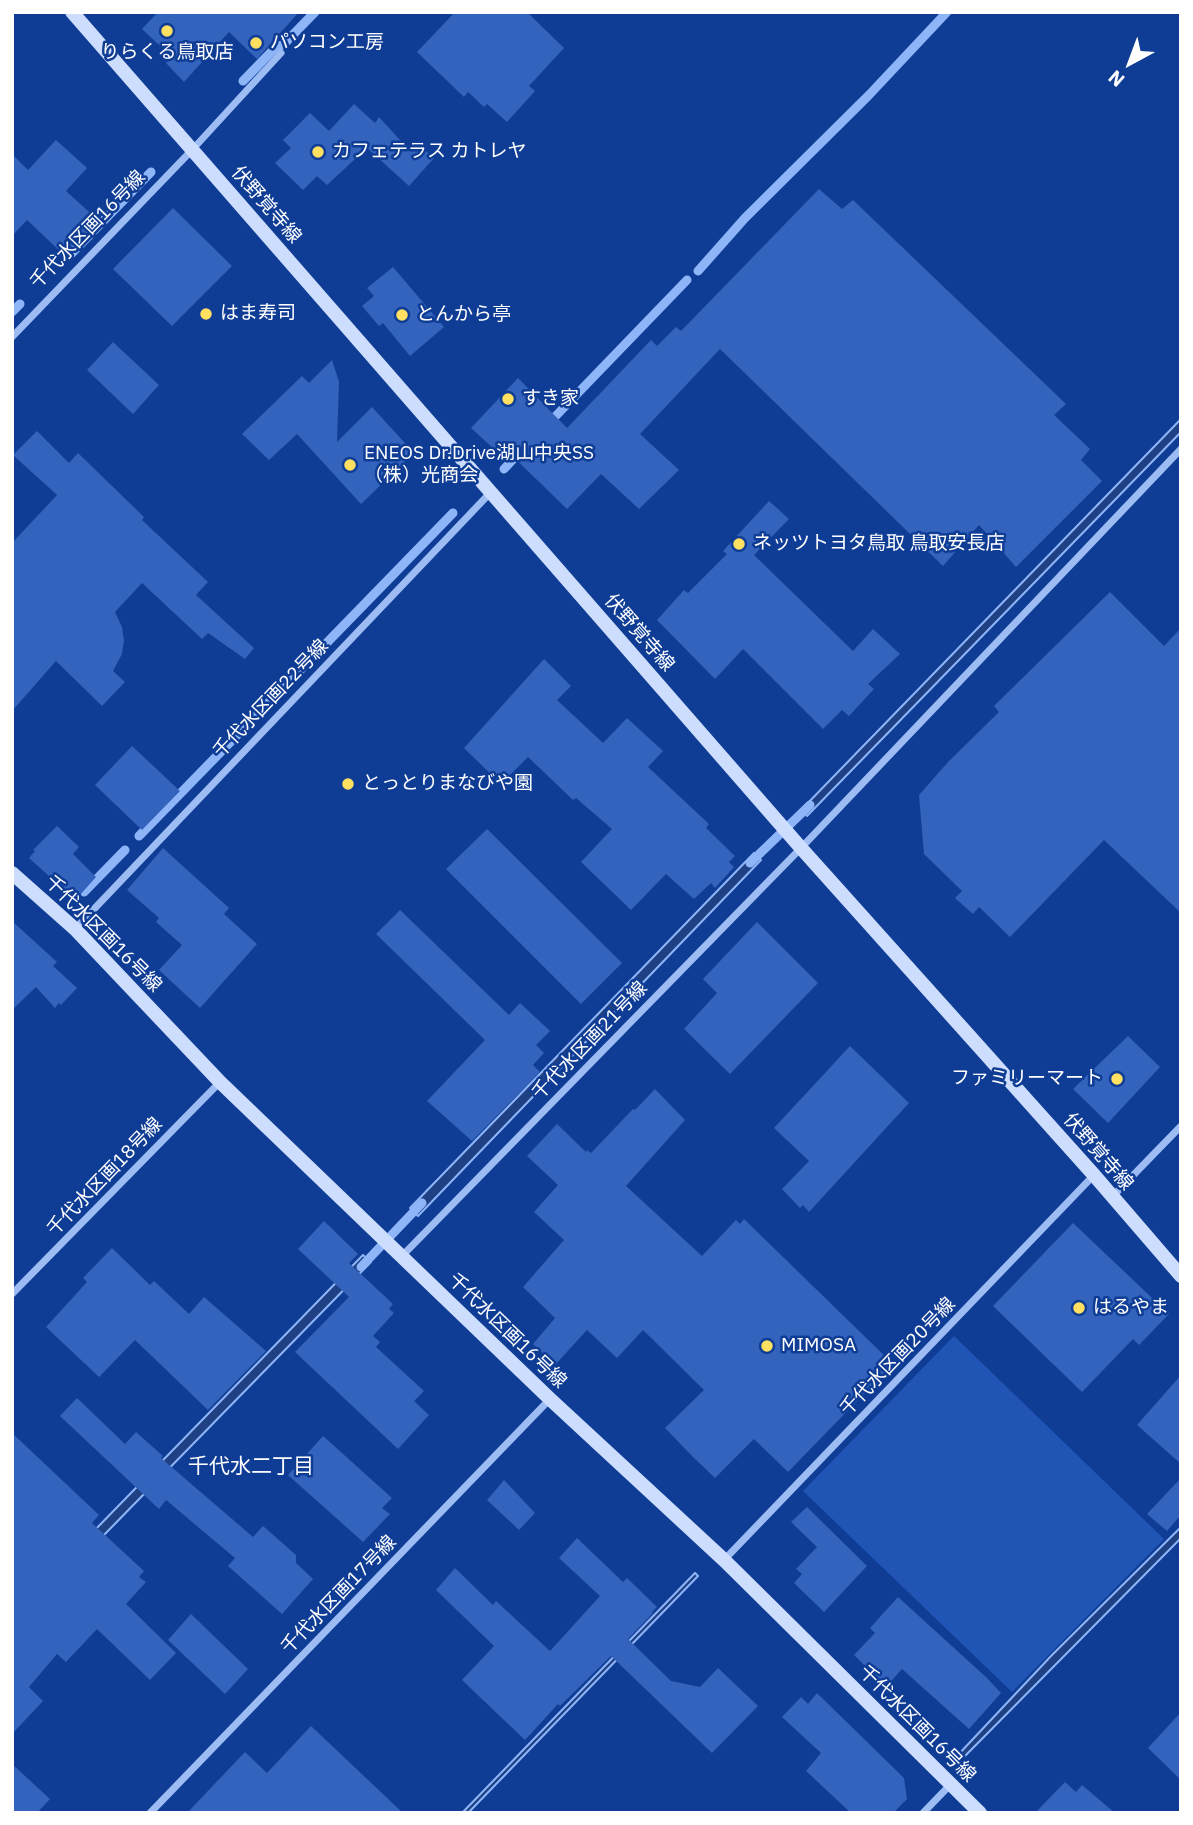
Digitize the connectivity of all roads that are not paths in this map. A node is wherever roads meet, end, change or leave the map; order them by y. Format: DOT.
graph roads {
  1 [pos="72,12"];
  2 [pos="281,53"];
  3 [pos="192,150"];
  4 [pos="12,337"];
  5 [pos="1181,449"];
  6 [pos="491,491"];
  7 [pos="801,848"];
  8 [pos="12,873"];
  9 [pos="75,929"];
  10 [pos="220,1082"];
  11 [pos="1181,1126"];
  12 [pos="1094,1175"];
  13 [pos="1112,1197"];
  14 [pos="401,1257"];
  15 [pos="1181,1276"];
  16 [pos="12,1294"];
  17 [pos="550,1399"];
  18 [pos="724,1560"];
  19 [pos="951,1784"];
  20 [pos="150,1813"];
  21 [pos="923,1813"];
  22 [pos="980,1813"];
  1 -- 3 [label="main road, 伏野覚寺線"];
  2 -- 3 [label="street, 千代水区画16号線"];
  3 -- 4 [label="street, 千代水区画16号線"];
  3 -- 6 [label="main road, 伏野覚寺線"];
  5 -- 7 [label="street, 千代水区画21号線"];
  6 -- 7 [label="main road, 伏野覚寺線"];
  6 -- 9 [label="street, 千代水区画22号線"];
  7 -- 12 [label="main road, 伏野覚寺線"];
  7 -- 14 [label="street, 千代水区画21号線"];
  8 -- 9 [label="main road, 千代水区画16号線"];
  9 -- 10 [label="main road, 千代水区画16号線"];
  10 -- 14 [label="main road, 千代水区画16号線"];
  10 -- 16 [label="street, 千代水区画18号線"];
  11 -- 13 [label="street"];
  12 -- 13 [label="main road, 伏野覚寺線"];
  12 -- 18 [label="street, 千代水区画20号線"];
  13 -- 15 [label="main road, 伏野覚寺線"];
  14 -- 17 [label="main road, 千代水区画16号線"];
  17 -- 18 [label="main road, 千代水区画16号線"];
  17 -- 20 [label="street, 千代水区画17号線"];
  18 -- 19 [label="main road, 千代水区画16号線"];
  19 -- 21 [label="street"];
  19 -- 22 [label="main road, 千代水区画16号線"];
}
